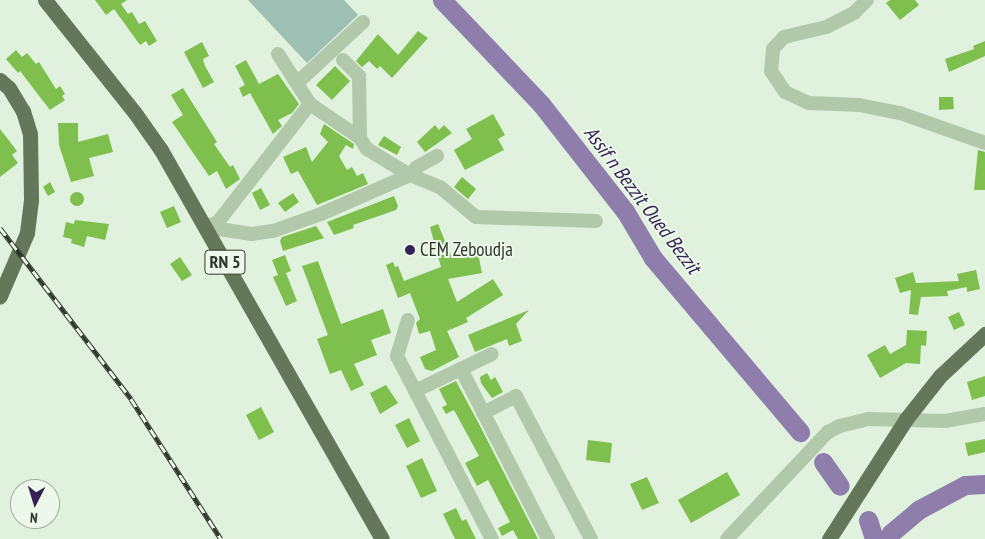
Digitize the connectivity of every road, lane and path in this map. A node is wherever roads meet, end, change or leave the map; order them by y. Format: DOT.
graph roads {
  1 [pos="45,0"];
  2 [pos="868,0"];
  3 [pos="363,22"];
  4 [pos="278,54"];
  5 [pos="343,60"];
  6 [pos="0,80"];
  7 [pos="297,83"];
  8 [pos="310,104"];
  9 [pos="360,138"];
  10 [pos="985,143"];
  11 [pos="437,156"];
  12 [pos="410,175"];
  13 [pos="596,221"];
  14 [pos="206,227"];
  15 [pos="0,296"];
  16 [pos="408,320"];
  17 [pos="985,334"];
  18 [pos="492,354"];
  19 [pos="461,370"];
  20 [pos="415,391"];
  21 [pos="483,413"];
  22 [pos="985,414"];
  23 [pos="906,419"];
  24 [pos="382,539"];
  25 [pos="492,539"];
  26 [pos="548,539"];
  27 [pos="591,539"];
  28 [pos="727,539"];
  29 [pos="829,539"];
  1 -- 14 [label="main road, RN 5"];
  2 -- 10 [label="street"];
  3 -- 7 [label="street"];
  4 -- 7 [label="street"];
  5 -- 9 [label="street"];
  6 -- 15 [label="main road"];
  7 -- 8 [label="street"];
  8 -- 9 [label="street"];
  8 -- 14 [label="street"];
  9 -- 12 [label="street"];
  11 -- 12 [label="street"];
  12 -- 13 [label="street"];
  12 -- 14 [label="street"];
  14 -- 24 [label="main road, RN 5"];
  16 -- 20 [label="street"];
  17 -- 23 [label="main road"];
  18 -- 19 [label="street"];
  19 -- 20 [label="street"];
  19 -- 21 [label="street"];
  20 -- 25 [label="street"];
  21 -- 26 [label="street"];
  21 -- 27 [label="street"];
  22 -- 23 [label="street"];
  23 -- 28 [label="street"];
  23 -- 29 [label="main road"];
}
